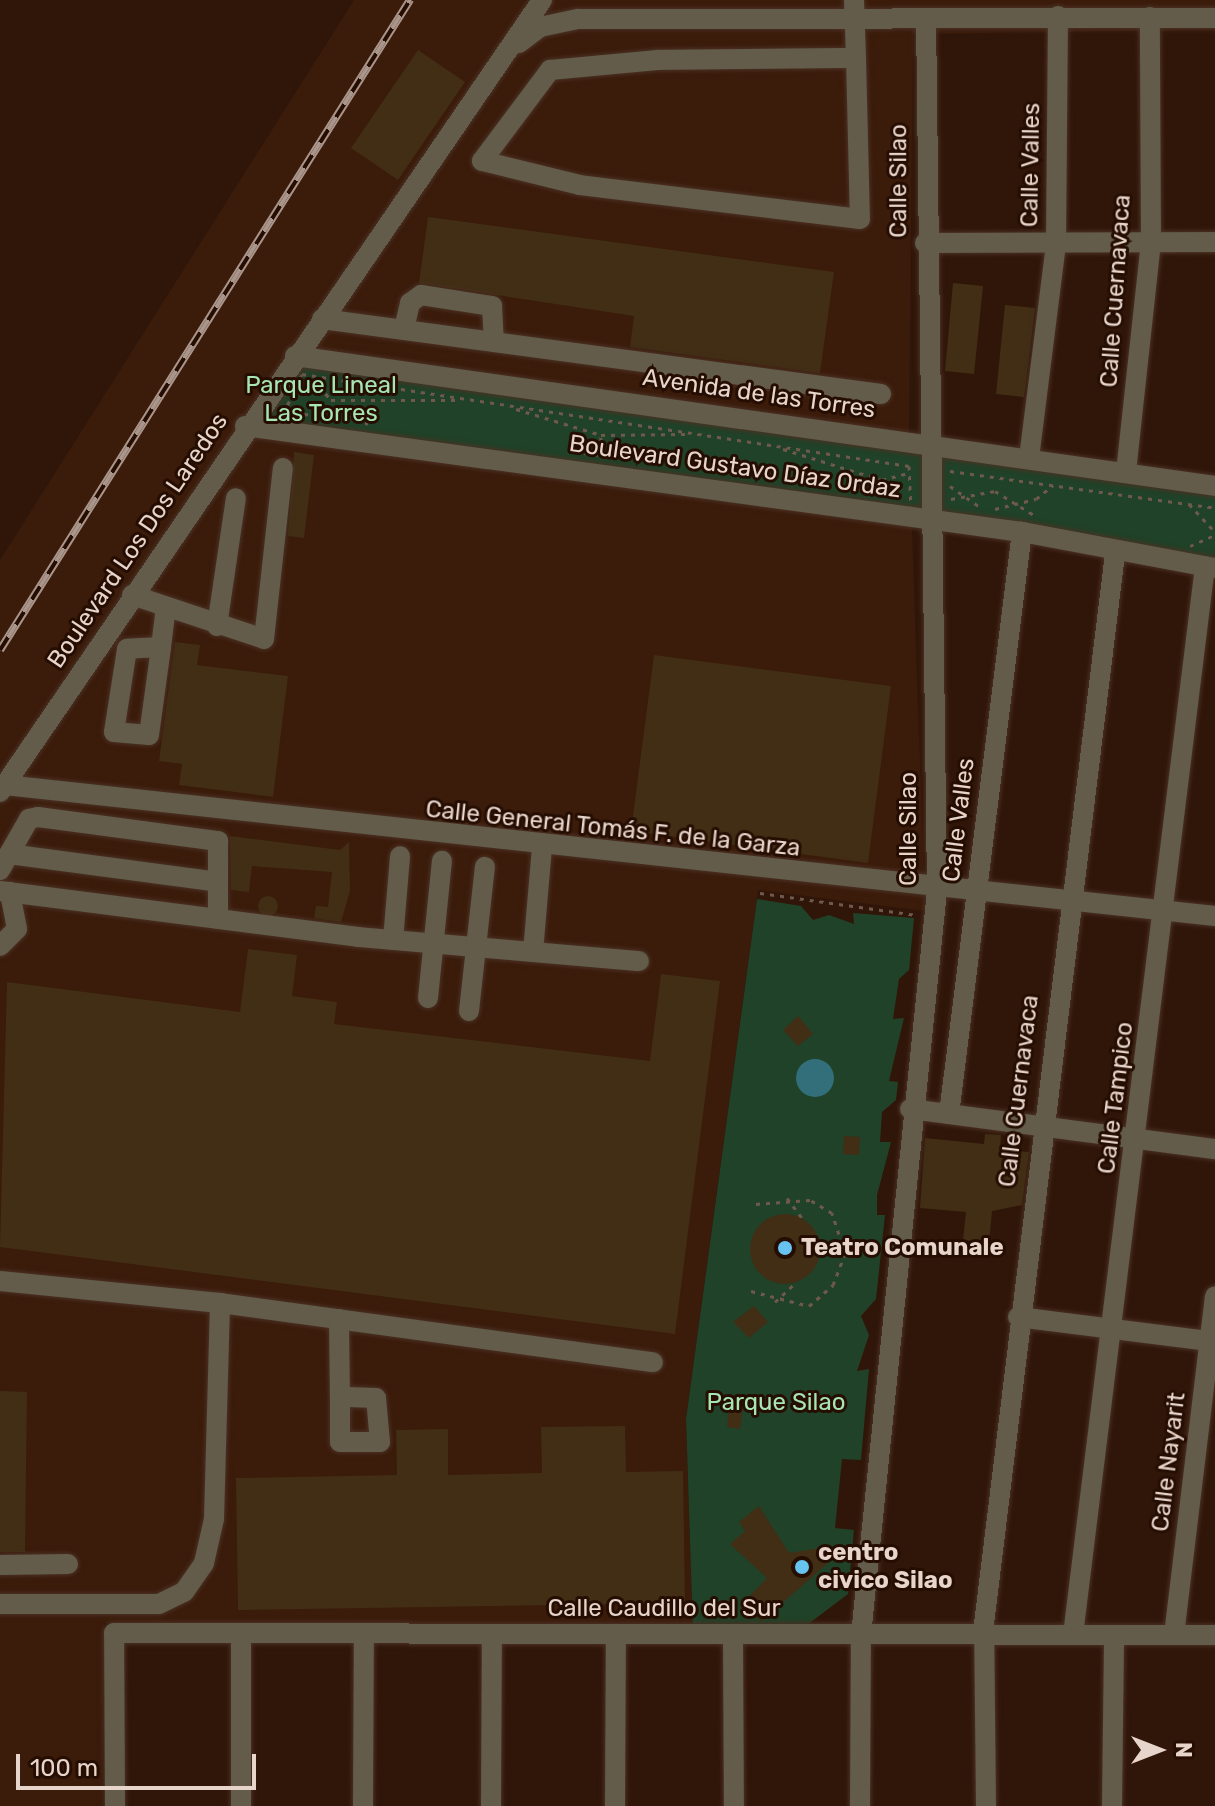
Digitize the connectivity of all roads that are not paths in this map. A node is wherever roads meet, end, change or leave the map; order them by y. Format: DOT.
graph roads {
  1 [pos="542,0"];
  2 [pos="854,0"];
  3 [pos="901,0"];
  4 [pos="1058,16"];
  5 [pos="1150,17"];
  6 [pos="1215,18"];
  7 [pos="926,20"];
  8 [pos="901,22"];
  9 [pos="854,24"];
  10 [pos="516,46"];
  11 [pos="856,58"];
  12 [pos="1215,242"];
  13 [pos="925,243"];
  14 [pos="1056,243"];
  15 [pos="1151,243"];
  16 [pos="322,319"];
  17 [pos="404,329"];
  18 [pos="494,341"];
  19 [pos="295,356"];
  20 [pos="881,394"];
  21 [pos="245,426"];
  22 [pos="929,443"];
  23 [pos="1029,458"];
  24 [pos="283,468"];
  25 [pos="1126,472"];
  26 [pos="1215,486"];
  27 [pos="236,498"];
  28 [pos="935,514"];
  29 [pos="1022,532"];
  30 [pos="1115,554"];
  31 [pos="1210,567"];
  32 [pos="132,595"];
  33 [pos="166,608"];
  34 [pos="217,626"];
  35 [pos="161,647"];
  36 [pos="2,789"];
  37 [pos="542,848"];
  38 [pos="400,856"];
  39 [pos="442,861"];
  40 [pos="4,862"];
  41 [pos="485,867"];
  42 [pos="218,882"];
  43 [pos="976,887"];
  44 [pos="5,891"];
  45 [pos="937,891"];
  46 [pos="1070,899"];
  47 [pos="1165,910"];
  48 [pos="1215,916"];
  49 [pos="218,919"];
  50 [pos="393,940"];
  51 [pos="434,943"];
  52 [pos="0,946"];
  53 [pos="476,947"];
  54 [pos="533,952"];
  55 [pos="639,961"];
  56 [pos="428,998"];
  57 [pos="469,1011"];
  58 [pos="910,1109"];
  59 [pos="949,1114"];
  60 [pos="1040,1127"];
  61 [pos="1137,1139"];
  62 [pos="1215,1149"];
  63 [pos="0,1281"];
  64 [pos="1215,1296"];
  65 [pos="220,1303"];
  66 [pos="1018,1317"];
  67 [pos="339,1319"];
  68 [pos="1112,1329"];
  69 [pos="1212,1341"];
  70 [pos="653,1362"];
  71 [pos="340,1397"];
  72 [pos="68,1564"];
  73 [pos="0,1565"];
  74 [pos="0,1604"];
  75 [pos="241,1634"];
  76 [pos="364,1634"];
  77 [pos="492,1634"];
  78 [pos="616,1635"];
  79 [pos="733,1635"];
  80 [pos="861,1635"];
  81 [pos="985,1635"];
  82 [pos="1073,1635"];
  83 [pos="1114,1635"];
  84 [pos="1174,1635"];
  85 [pos="1215,1635"];
  86 [pos="115,1806"];
  87 [pos="241,1806"];
  88 [pos="363,1806"];
  89 [pos="491,1806"];
  90 [pos="615,1806"];
  91 [pos="734,1806"];
  92 [pos="860,1806"];
  93 [pos="986,1806"];
  94 [pos="1112,1806"];
  1 -- 10 [label="street, Boulevard Los Dos Laredos"];
  2 -- 9 [label="street"];
  3 -- 8 [label="street"];
  4 -- 5 [label="street"];
  4 -- 7 [label="street"];
  4 -- 14 [label="street, Calle Valles"];
  5 -- 6 [label="street"];
  5 -- 15 [label="street, Calle Cuernavaca"];
  7 -- 8 [label="street"];
  7 -- 13 [label="street, Calle Silao"];
  8 -- 9 [label="street"];
  9 -- 10 [label="street"];
  9 -- 11 [label="street"];
  10 -- 16 [label="street, Boulevard Los Dos Laredos"];
  11 -- 11 [label="street"];
  12 -- 15 [label="street"];
  13 -- 14 [label="street"];
  13 -- 22 [label="street, Calle Silao"];
  14 -- 15 [label="street"];
  14 -- 23 [label="street, Calle Valles"];
  15 -- 25 [label="street, Calle Cuernavaca"];
  16 -- 17 [label="street"];
  16 -- 19 [label="street, Boulevard Los Dos Laredos"];
  17 -- 18 [label="street"];
  17 -- 18 [label="street"];
  18 -- 20 [label="street"];
  19 -- 21 [label="street, Boulevard Los Dos Laredos"];
  19 -- 22 [label="street, Avenida de las Torres"];
  21 -- 28 [label="street, Boulevard Gustavo Díaz Ordaz"];
  21 -- 32 [label="street, Boulevard Los Dos Laredos"];
  22 -- 23 [label="street, Avenida de las Torres"];
  22 -- 28 [label="street, Calle Silao"];
  23 -- 25 [label="street, Avenida de las Torres"];
  24 -- 34 [label="street"];
  25 -- 26 [label="street, Avenida de las Torres"];
  27 -- 34 [label="street"];
  28 -- 29 [label="street, Boulevard Gustavo Díaz Ordaz"];
  28 -- 45 [label="street, Calle Silao"];
  29 -- 30 [label="street, Boulevard Gustavo Díaz Ordaz"];
  29 -- 43 [label="street, Calle Valles"];
  30 -- 31 [label="street, Boulevard Gustavo Díaz Ordaz"];
  30 -- 46 [label="street, Calle Cuernavaca"];
  31 -- 47 [label="street, Calle Tampico"];
  32 -- 33 [label="street"];
  32 -- 36 [label="street, Boulevard Los Dos Laredos"];
  33 -- 34 [label="street"];
  33 -- 35 [label="street"];
  36 -- 37 [label="street, Calle General Tomás F. de la Garza"];
  37 -- 45 [label="street, Calle General Tomás F. de la Garza"];
  37 -- 54 [label="street"];
  38 -- 50 [label="street"];
  39 -- 51 [label="street"];
  40 -- 42 [label="street"];
  40 -- 42 [label="street"];
  41 -- 53 [label="street"];
  42 -- 49 [label="street"];
  43 -- 45 [label="street, Calle General Tomás F. de la Garza"];
  43 -- 46 [label="street, Calle General Tomás F. de la Garza"];
  43 -- 59 [label="street, Calle Valles"];
  44 -- 49 [label="street"];
  44 -- 52 [label="street"];
  45 -- 58 [label="street, Calle Silao"];
  46 -- 47 [label="street, Calle General Tomás F. de la Garza"];
  46 -- 60 [label="street, Calle Cuernavaca"];
  47 -- 48 [label="street, Calle General Tomás F. de la Garza"];
  47 -- 61 [label="street, Calle Tampico"];
  49 -- 50 [label="street"];
  50 -- 51 [label="street"];
  51 -- 53 [label="street"];
  51 -- 56 [label="street"];
  53 -- 54 [label="street"];
  53 -- 57 [label="street"];
  54 -- 55 [label="street"];
  58 -- 59 [label="street"];
  58 -- 80 [label="street, Calle Silao"];
  59 -- 60 [label="street"];
  60 -- 61 [label="street"];
  60 -- 66 [label="street, Calle Cuernavaca"];
  61 -- 62 [label="street"];
  61 -- 68 [label="street, Calle Tampico"];
  63 -- 65 [label="street"];
  64 -- 69 [label="street, Calle Nayarit"];
  65 -- 67 [label="street"];
  65 -- 74 [label="street"];
  66 -- 68 [label="street"];
  66 -- 81 [label="street, Calle Cuernavaca"];
  67 -- 70 [label="street"];
  67 -- 71 [label="street"];
  68 -- 69 [label="street"];
  68 -- 82 [label="street, Calle Tampico"];
  69 -- 84 [label="street, Calle Nayarit"];
  72 -- 73 [label="street"];
  75 -- 76 [label="street, Calle Caudillo del Sur"];
  75 -- 86 [label="street, Calle Caudillo del Sur"];
  75 -- 87 [label="street"];
  76 -- 77 [label="street, Calle Caudillo del Sur"];
  76 -- 88 [label="street"];
  77 -- 78 [label="street, Calle Caudillo del Sur"];
  77 -- 89 [label="street"];
  78 -- 79 [label="street, Calle Caudillo del Sur"];
  78 -- 90 [label="street"];
  79 -- 80 [label="street, Calle Caudillo del Sur"];
  79 -- 91 [label="street"];
  80 -- 81 [label="street, Calle Caudillo del Sur"];
  80 -- 92 [label="street, Calle Silao"];
  81 -- 82 [label="street, Calle Caudillo del Sur"];
  81 -- 93 [label="street"];
  82 -- 83 [label="street, Calle Caudillo del Sur"];
  83 -- 84 [label="street, Calle Caudillo del Sur"];
  83 -- 94 [label="street"];
  84 -- 85 [label="street, Calle Caudillo del Sur"];
}
